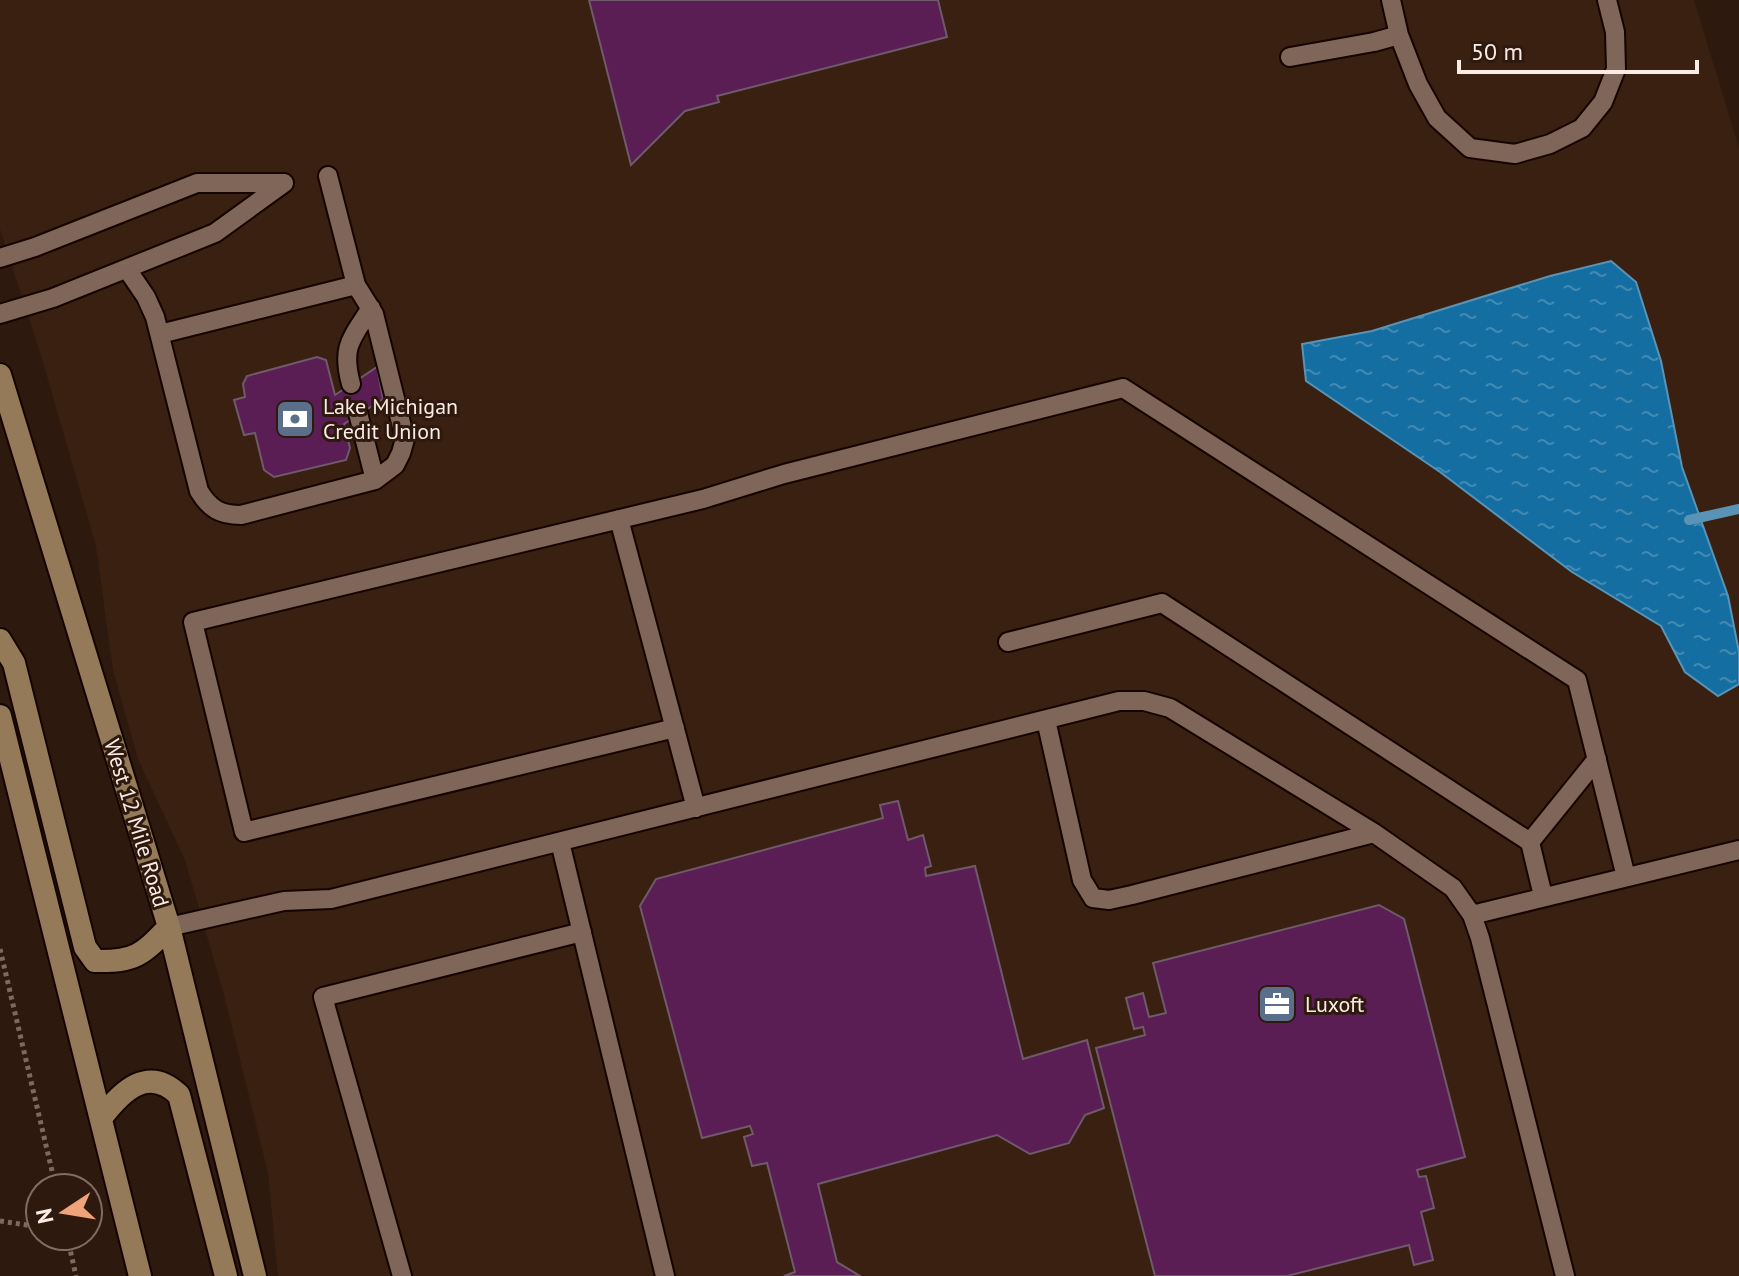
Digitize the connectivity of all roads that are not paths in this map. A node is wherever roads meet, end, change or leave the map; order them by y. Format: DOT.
graph roads {
  1 [pos="1391,0"];
  2 [pos="1607,0"];
  3 [pos="1399,35"];
  4 [pos="1290,57"];
  5 [pos="328,176"];
  6 [pos="0,258"];
  7 [pos="127,269"];
  8 [pos="356,285"];
  9 [pos="371,308"];
  10 [pos="0,314"];
  11 [pos="160,334"];
  12 [pos="0,375"];
  13 [pos="351,384"];
  14 [pos="358,413"];
  15 [pos="375,480"];
  16 [pos="619,519"];
  17 [pos="0,640"];
  18 [pos="1008,642"];
  19 [pos="0,716"];
  20 [pos="1046,720"];
  21 [pos="675,728"];
  22 [pos="1597,759"];
  23 [pos="696,808"];
  24 [pos="1374,833"];
  25 [pos="560,842"];
  26 [pos="1530,842"];
  27 [pos="1739,850"];
  28 [pos="1626,877"];
  29 [pos="1543,896"];
  30 [pos="1472,915"];
  31 [pos="169,927"];
  32 [pos="582,932"];
  33 [pos="102,1117"];
  34 [pos="140,1276"];
  35 [pos="226,1276"];
  36 [pos="255,1276"];
  37 [pos="402,1276"];
  38 [pos="665,1276"];
  39 [pos="1565,1276"];
  1 -- 3 [label="lane"];
  2 -- 3 [label="lane"];
  3 -- 4 [label="lane"];
  5 -- 8 [label="lane"];
  6 -- 7 [label="lane"];
  7 -- 10 [label="lane"];
  7 -- 11 [label="lane"];
  8 -- 9 [label="lane"];
  8 -- 11 [label="lane"];
  9 -- 13 [label="lane"];
  9 -- 15 [label="lane"];
  11 -- 15 [label="lane"];
  12 -- 31 [label="main road, West 12 Mile Road"];
  14 -- 15 [label="lane"];
  16 -- 21 [label="lane"];
  16 -- 21 [label="lane"];
  16 -- 22 [label="lane"];
  17 -- 31 [label="main road"];
  18 -- 26 [label="lane"];
  19 -- 33 [label="main road"];
  20 -- 23 [label="lane"];
  20 -- 24 [label="lane"];
  20 -- 24 [label="lane"];
  21 -- 23 [label="lane"];
  22 -- 26 [label="lane"];
  22 -- 28 [label="lane"];
  23 -- 25 [label="lane"];
  24 -- 30 [label="lane"];
  25 -- 31 [label="lane"];
  25 -- 32 [label="lane"];
  26 -- 29 [label="lane"];
  27 -- 28 [label="lane"];
  28 -- 29 [label="lane"];
  29 -- 30 [label="lane"];
  30 -- 39 [label="lane"];
  31 -- 36 [label="main road, West 12 Mile Road"];
  32 -- 37 [label="lane"];
  32 -- 38 [label="lane"];
  33 -- 34 [label="main road"];
  33 -- 35 [label="main road"];
}
